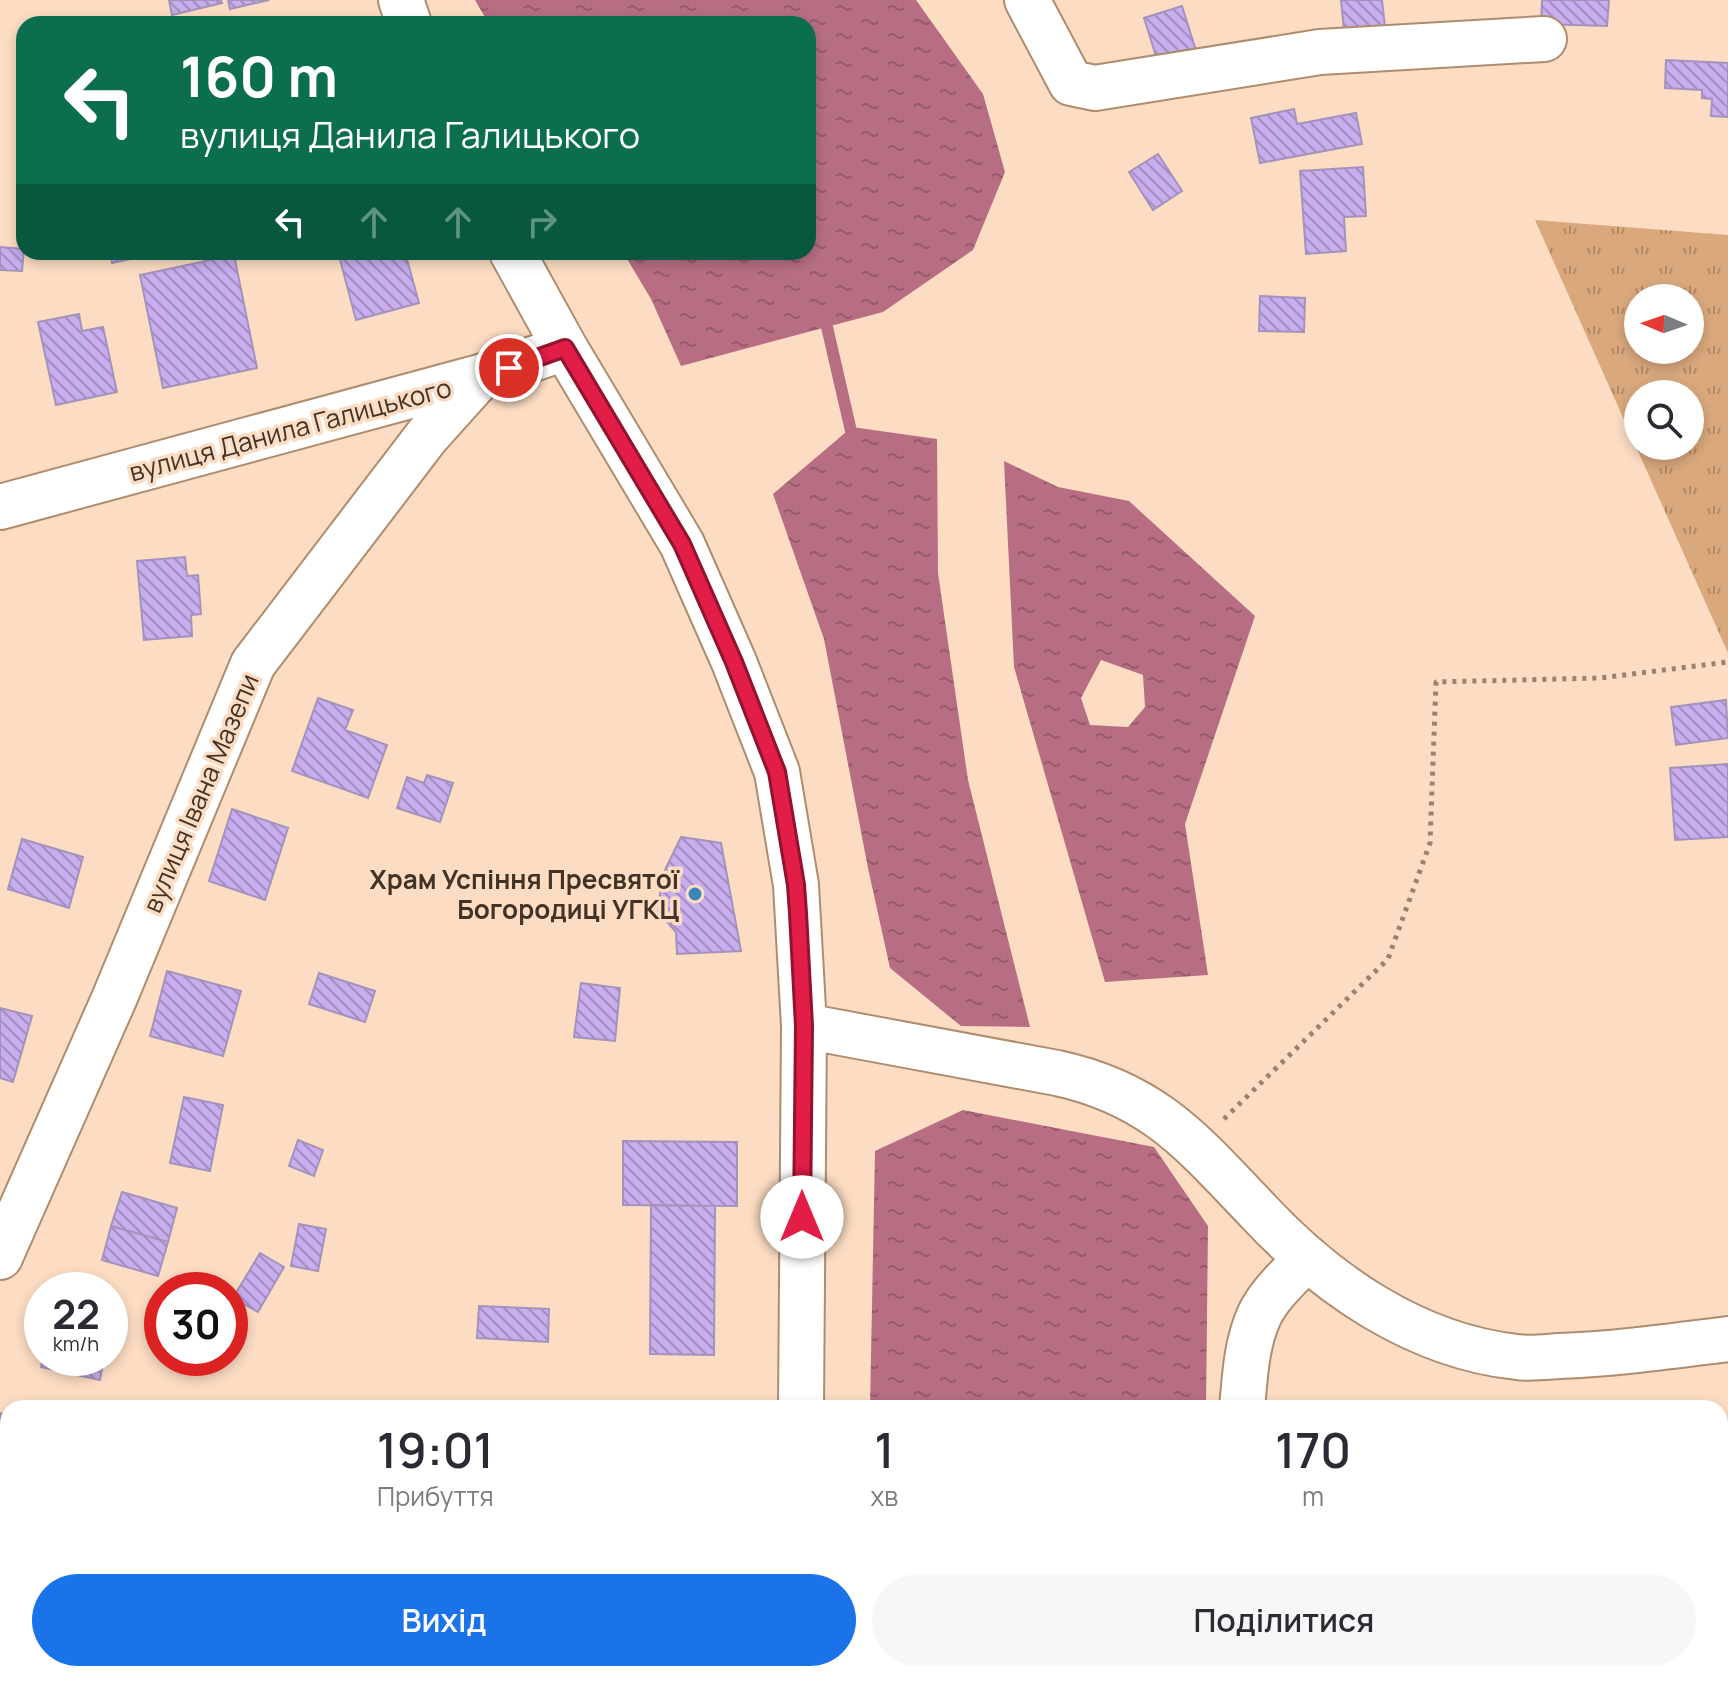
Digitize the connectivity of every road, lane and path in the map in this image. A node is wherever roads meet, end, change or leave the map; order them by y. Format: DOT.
graph roads {
  1 [pos="1027,0"];
  2 [pos="1544,39"];
  3 [pos="516,260"];
  4 [pos="565,348"];
  5 [pos="480,377"];
  6 [pos="0,507"];
  7 [pos="1728,662"];
  8 [pos="804,1026"];
  9 [pos="1196,1146"];
  10 [pos="0,1257"];
  11 [pos="1307,1258"];
  12 [pos="1728,1339"];
  13 [pos="801,1400"];
  14 [pos="1243,1400"];
  1 -- 2 [label="street"];
  3 -- 4 [label="street"];
  4 -- 5 [label="street, вулиця Данила Галицького"];
  4 -- 8 [label="street"];
  5 -- 6 [label="street, вулиця Данила Галицького"];
  5 -- 10 [label="street, вулиця Івана Мазепи"];
  7 -- 9 [label="path"];
  8 -- 9 [label="street"];
  8 -- 13 [label="street"];
  9 -- 11 [label="street"];
  11 -- 12 [label="street"];
  11 -- 14 [label="street"];
}
